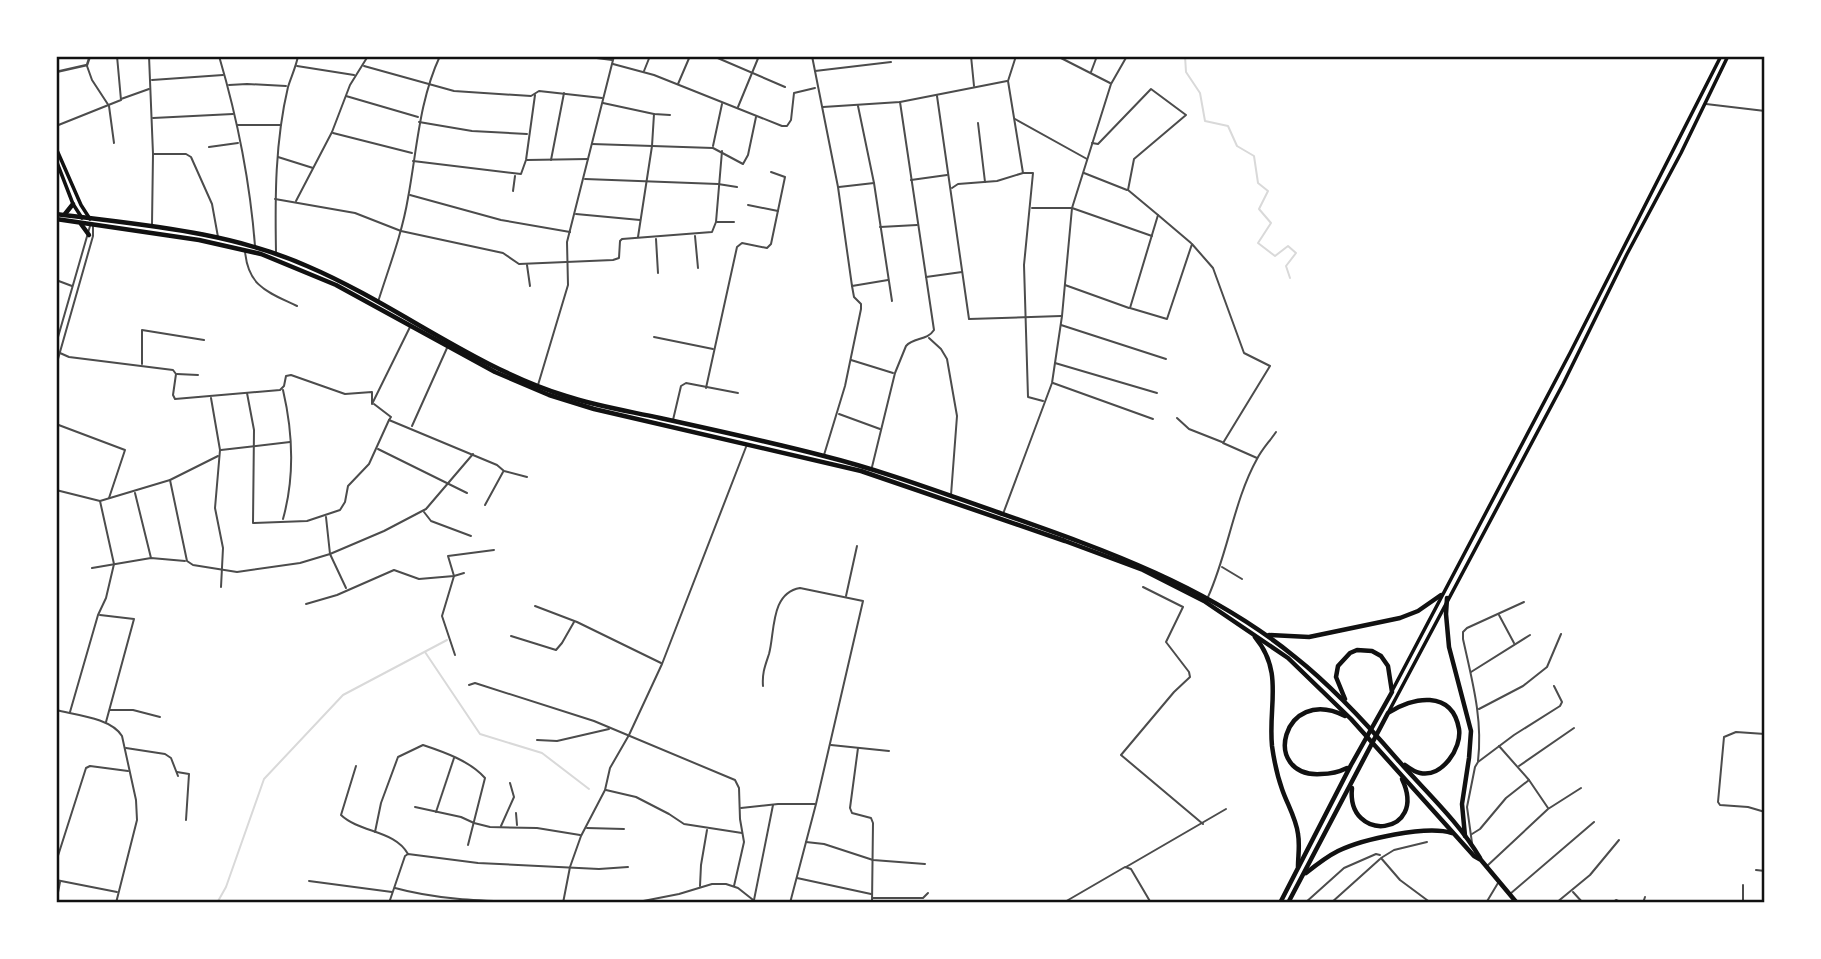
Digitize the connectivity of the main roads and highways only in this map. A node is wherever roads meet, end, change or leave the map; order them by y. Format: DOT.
graph roads {
  1 [pos="1721,56"];
  2 [pos="1728,56"];
  3 [pos="56,148"];
  4 [pos="56,160"];
  5 [pos="73,204"];
  6 [pos="58,216"];
  7 [pos="81,220"];
  8 [pos="91,223"];
  9 [pos="101,226"];
  10 [pos="435,337"];
  11 [pos="1027,525"];
  12 [pos="1441,595"];
  13 [pos="1447,597"];
  14 [pos="1249,628"];
  15 [pos="1265,634"];
  16 [pos="1392,692"];
  17 [pos="1349,706"];
  18 [pos="1388,713"];
  19 [pos="1351,719"];
  20 [pos="1394,755"];
  21 [pos="1350,765"];
  22 [pos="1401,775"];
  23 [pos="1352,784"];
  24 [pos="1454,834"];
  25 [pos="1469,836"];
  26 [pos="1481,860"];
  27 [pos="1297,871"];
  28 [pos="1303,875"];
  29 [pos="1280,903"];
  30 [pos="1288,903"];
  31 [pos="1517,903"];
  1 -- 12 [label="main road"];
  2 -- 13 [label="main road"];
  3 -- 8 [label="main road"];
  4 -- 5 [label="main road"];
  5 -- 6 [label="highway"];
  5 -- 7 [label="main road"];
  6 -- 7 [label="highway"];
  7 -- 8 [label="highway"];
  7 -- 9 [label="highway"];
  8 -- 9 [label="highway"];
  8 -- 10 [label="highway"];
  9 -- 10 [label="highway"];
  10 -- 11 [label="highway"];
  10 -- 11 [label="highway"];
  11 -- 14 [label="highway"];
  11 -- 14 [label="highway"];
  12 -- 15 [label="highway"];
  12 -- 16 [label="main road"];
  13 -- 18 [label="main road"];
  13 -- 25 [label="highway"];
  14 -- 15 [label="highway"];
  14 -- 19 [label="highway"];
  14 -- 27 [label="highway"];
  15 -- 17 [label="highway"];
  16 -- 17 [label="highway"];
  16 -- 21 [label="highway"];
  17 -- 20 [label="highway"];
  18 -- 20 [label="highway"];
  18 -- 23 [label="highway"];
  19 -- 21 [label="highway"];
  19 -- 22 [label="highway"];
  20 -- 25 [label="highway"];
  21 -- 27 [label="highway"];
  22 -- 23 [label="highway"];
  22 -- 24 [label="highway"];
  23 -- 28 [label="highway"];
  24 -- 26 [label="highway"];
  24 -- 28 [label="highway"];
  25 -- 26 [label="highway"];
  26 -- 31 [label="highway"];
  27 -- 29 [label="highway"];
  28 -- 30 [label="highway"];
}
